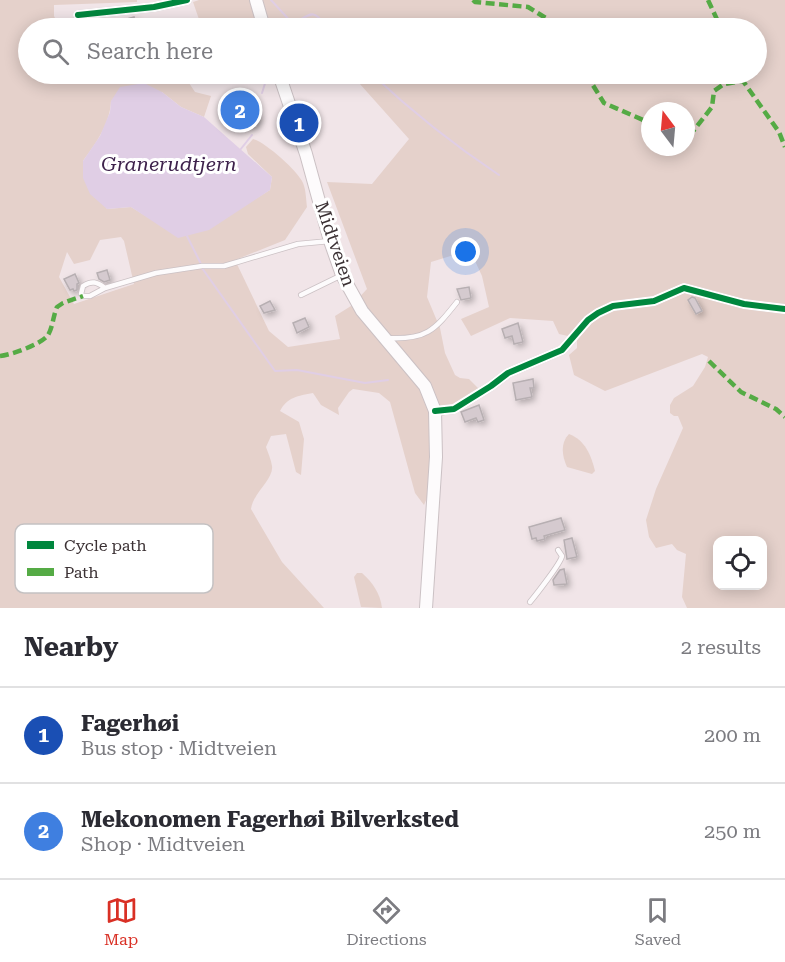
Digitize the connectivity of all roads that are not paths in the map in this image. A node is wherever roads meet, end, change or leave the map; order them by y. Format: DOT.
graph roads {
  1 [pos="187,0"];
  2 [pos="256,0"];
  3 [pos="78,15"];
  4 [pos="261,18"];
  5 [pos="282,84"];
  6 [pos="330,242"];
  7 [pos="342,275"];
  8 [pos="105,288"];
  9 [pos="301,295"];
  10 [pos="457,302"];
  11 [pos="785,309"];
  12 [pos="385,339"];
  13 [pos="435,411"];
  14 [pos="558,550"];
  15 [pos="530,602"];
  16 [pos="426,608"];
  1 -- 3 [label="street"];
  2 -- 4 [label="main road"];
  5 -- 6 [label="main road, Midtveien"];
  6 -- 7 [label="main road, Midtveien"];
  6 -- 8 [label="lane"];
  7 -- 9 [label="lane"];
  7 -- 12 [label="main road, Midtveien"];
  8 -- 8 [label="lane"];
  10 -- 12 [label="lane"];
  11 -- 13 [label="street"];
  12 -- 13 [label="main road, Midtveien"];
  13 -- 16 [label="main road, Midtveien"];
  14 -- 15 [label="lane"];
}
